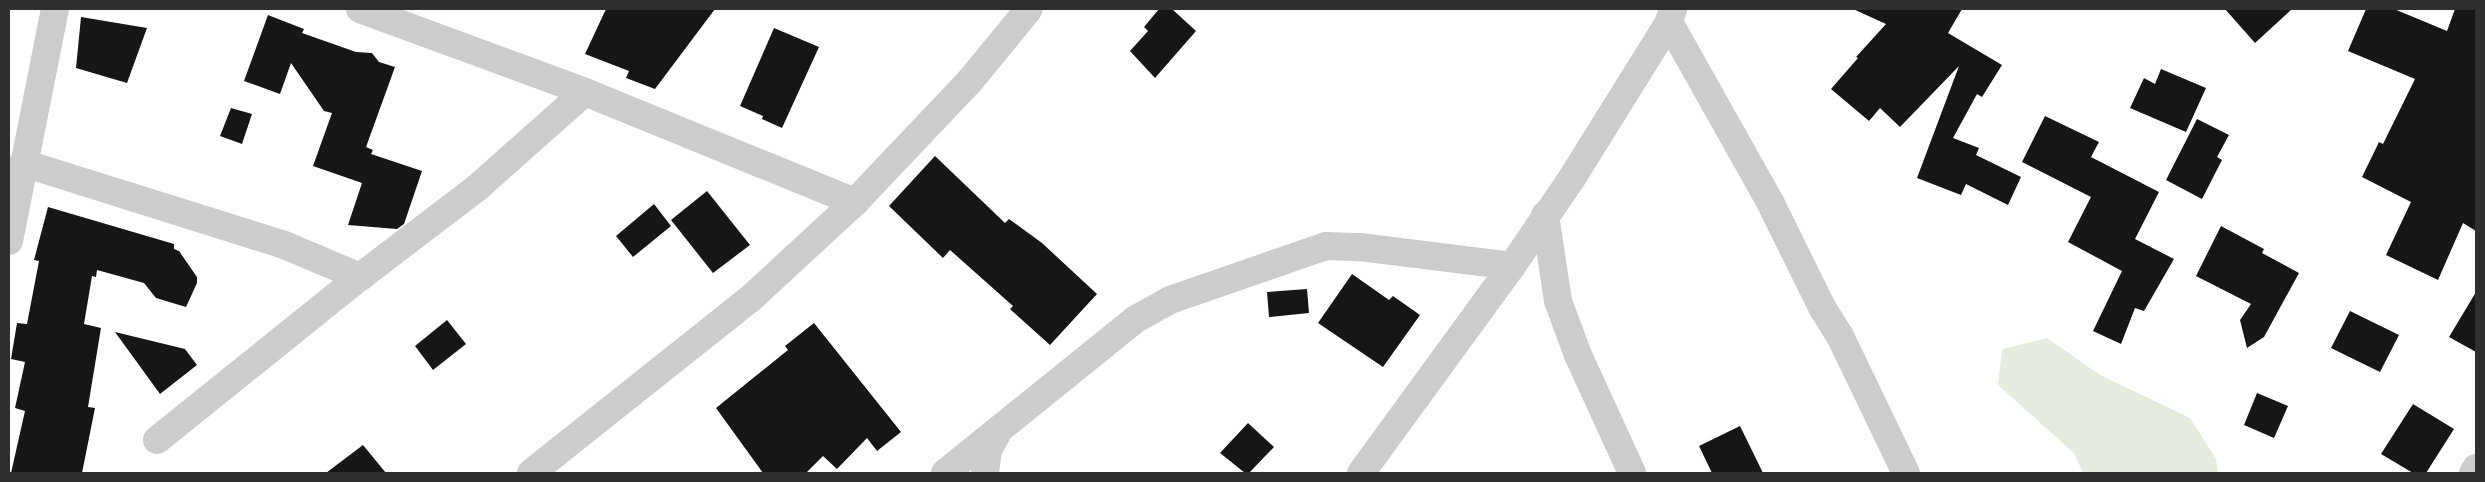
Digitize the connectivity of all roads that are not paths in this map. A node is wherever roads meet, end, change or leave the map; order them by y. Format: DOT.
graph roads {
  1 [pos="55,9"];
  2 [pos="360,9"];
  3 [pos="1029,9"];
  4 [pos="1671,15"];
  5 [pos="585,92"];
  6 [pos="23,163"];
  7 [pos="855,202"];
  8 [pos="1545,215"];
  9 [pos="9,241"];
  10 [pos="1512,266"];
  11 [pos="360,277"];
  12 [pos="999,429"];
  13 [pos="157,440"];
  14 [pos="2476,468"];
  15 [pos="531,473"];
  16 [pos="945,473"];
  17 [pos="985,473"];
  18 [pos="1360,473"];
  19 [pos="1632,473"];
  20 [pos="1906,473"];
  21 [pos="2473,473"];
  1 -- 6 [label="street"];
  2 -- 5 [label="street"];
  3 -- 7 [label="street"];
  4 -- 8 [label="street"];
  4 -- 20 [label="street"];
  5 -- 7 [label="street"];
  5 -- 11 [label="street"];
  6 -- 9 [label="street"];
  6 -- 11 [label="street"];
  7 -- 15 [label="street"];
  8 -- 10 [label="street"];
  8 -- 19 [label="street"];
  10 -- 12 [label="street"];
  10 -- 18 [label="street"];
  11 -- 13 [label="street"];
  12 -- 16 [label="street"];
  12 -- 17 [label="street"];
  14 -- 21 [label="street"];
}
